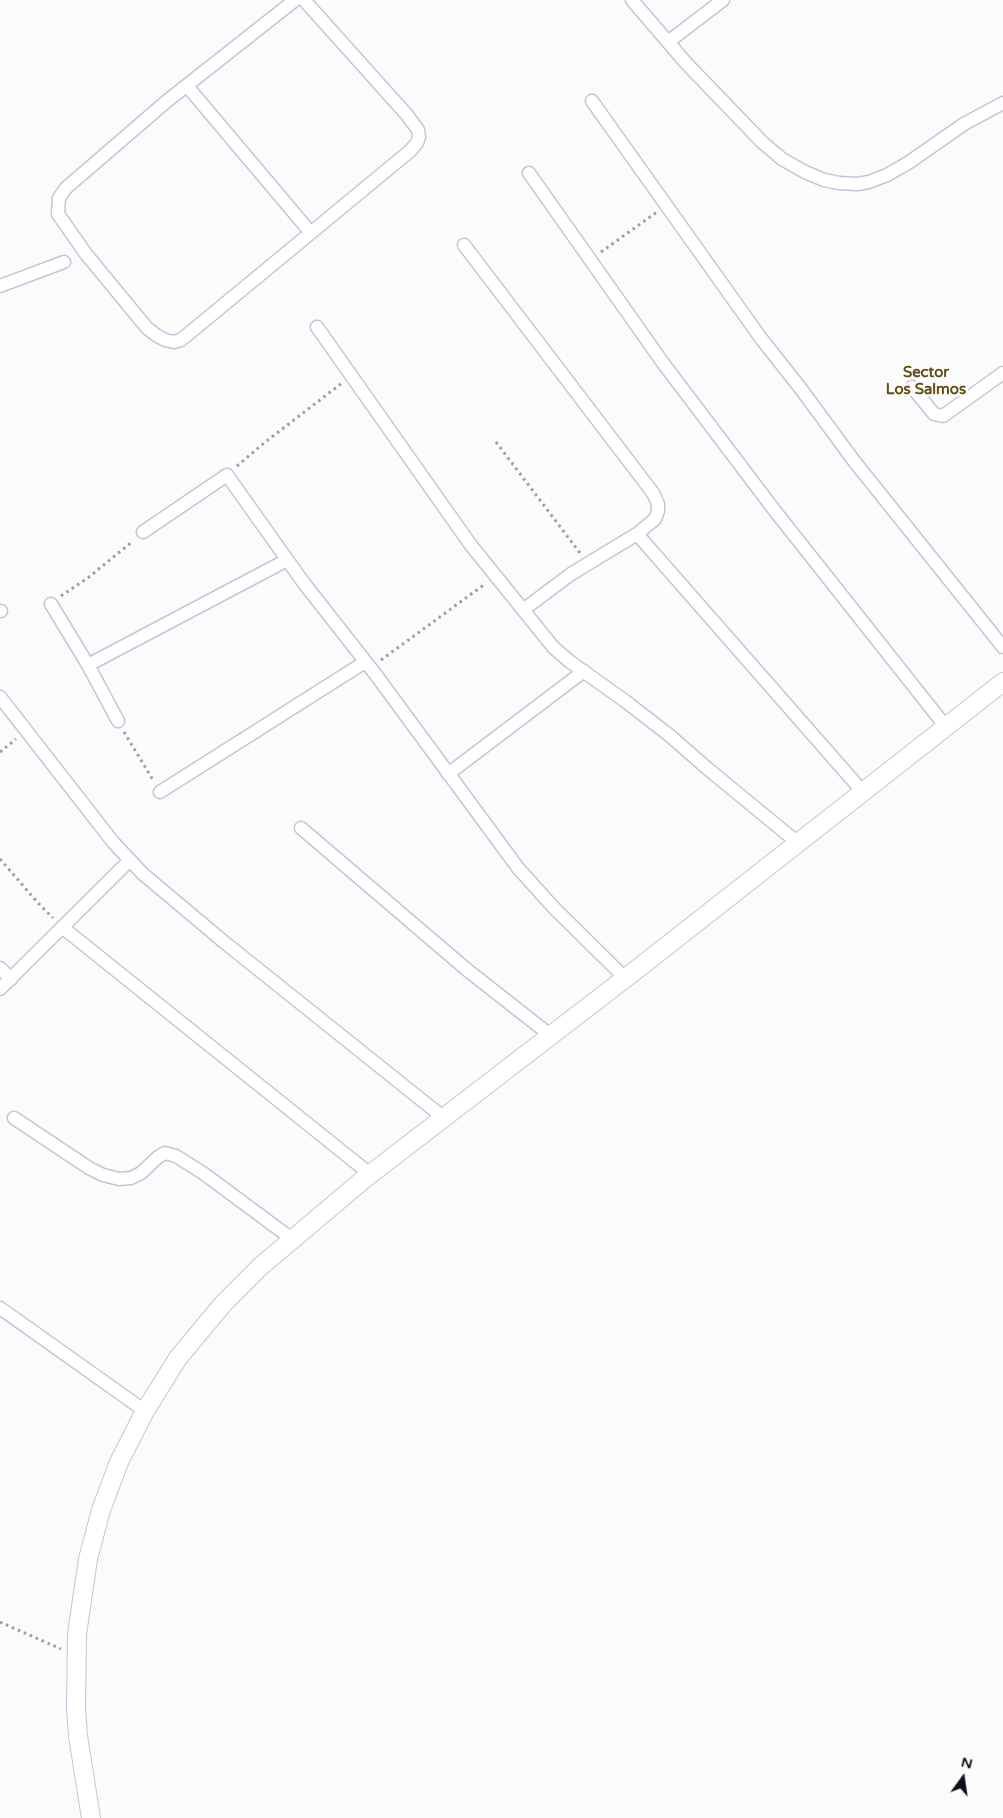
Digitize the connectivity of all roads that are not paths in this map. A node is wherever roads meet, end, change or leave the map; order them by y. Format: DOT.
graph roads {
  1 [pos="295,0"];
  2 [pos="304,0"];
  3 [pos="632,0"];
  4 [pos="723,0"];
  5 [pos="668,42"];
  6 [pos="187,86"];
  7 [pos="592,101"];
  8 [pos="1003,103"];
  9 [pos="529,173"];
  10 [pos="311,233"];
  11 [pos="464,245"];
  12 [pos="64,262"];
  13 [pos="0,286"];
  14 [pos="317,327"];
  15 [pos="1003,373"];
  16 [pos="912,387"];
  17 [pos="143,532"];
  18 [pos="637,534"];
  19 [pos="287,560"];
  20 [pos="51,604"];
  21 [pos="523,610"];
  22 [pos="1003,647"];
  23 [pos="88,665"];
  24 [pos="368,665"];
  25 [pos="584,672"];
  26 [pos="1003,682"];
  27 [pos="0,697"];
  28 [pos="118,721"];
  29 [pos="946,727"];
  30 [pos="448,774"];
  31 [pos="160,792"];
  32 [pos="863,792"];
  33 [pos="301,828"];
  34 [pos="798,843"];
  35 [pos="130,860"];
  36 [pos="62,927"];
  37 [pos="0,968"];
  38 [pos="626,978"];
  39 [pos="11,979"];
  40 [pos="0,989"];
  41 [pos="550,1035"];
  42 [pos="14,1118"];
  43 [pos="444,1118"];
  44 [pos="370,1174"];
  45 [pos="292,1239"];
  46 [pos="0,1308"];
  47 [pos="145,1411"];
  48 [pos="91,1818"];
  1 -- 6 [label="street"];
  2 -- 10 [label="street"];
  3 -- 5 [label="street"];
  4 -- 5 [label="street"];
  5 -- 8 [label="street"];
  6 -- 10 [label="street"];
  6 -- 10 [label="street"];
  7 -- 22 [label="street"];
  9 -- 29 [label="street"];
  11 -- 18 [label="street"];
  12 -- 13 [label="street"];
  14 -- 21 [label="street"];
  15 -- 16 [label="street"];
  17 -- 19 [label="street"];
  18 -- 21 [label="street"];
  18 -- 32 [label="street"];
  19 -- 23 [label="street"];
  19 -- 24 [label="street"];
  20 -- 23 [label="street"];
  21 -- 25 [label="street"];
  23 -- 28 [label="street"];
  24 -- 30 [label="street"];
  24 -- 31 [label="street"];
  25 -- 30 [label="street"];
  25 -- 34 [label="street"];
  26 -- 29 [label="street"];
  27 -- 35 [label="street"];
  29 -- 32 [label="street"];
  30 -- 38 [label="street"];
  32 -- 34 [label="street"];
  33 -- 41 [label="street"];
  34 -- 38 [label="street"];
  35 -- 36 [label="street"];
  35 -- 43 [label="street"];
  36 -- 39 [label="street"];
  36 -- 44 [label="street"];
  37 -- 39 [label="street"];
  38 -- 41 [label="street"];
  39 -- 40 [label="street"];
  41 -- 43 [label="street"];
  42 -- 45 [label="street"];
  43 -- 44 [label="street"];
  44 -- 45 [label="street"];
  45 -- 47 [label="street"];
  46 -- 47 [label="street"];
  47 -- 48 [label="street"];
}
